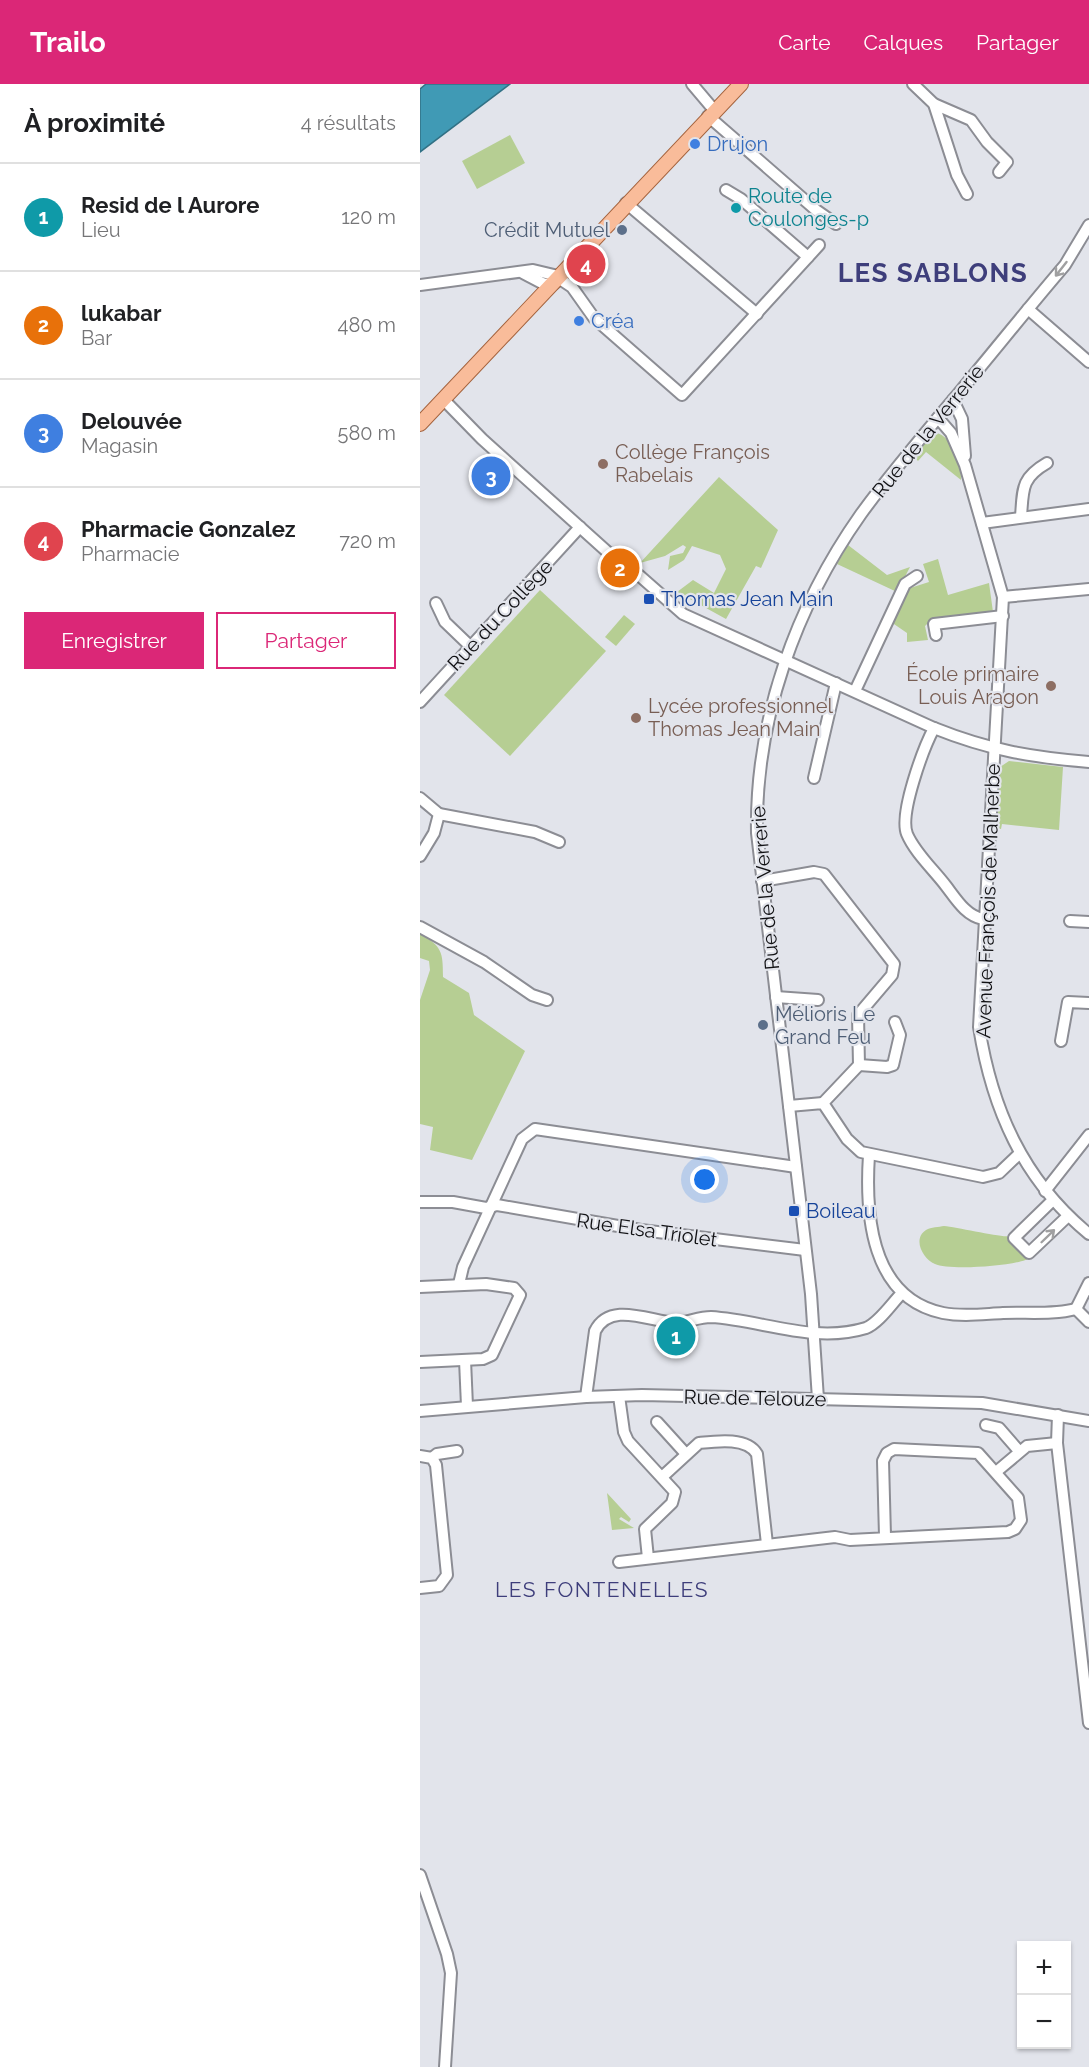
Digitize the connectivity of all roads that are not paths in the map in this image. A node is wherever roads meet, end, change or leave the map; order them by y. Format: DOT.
graph roads {
  1 [pos="692,84"];
  2 [pos="741,84"];
  3 [pos="913,84"];
  4 [pos="934,104"];
  5 [pos="711,113"];
  6 [pos="999,172"];
  7 [pos="726,190"];
  8 [pos="967,194"];
  9 [pos="626,203"];
  10 [pos="836,224"];
  11 [pos="1089,225"];
  12 [pos="819,245"];
  13 [pos="808,257"];
  14 [pos="553,283"];
  15 [pos="420,285"];
  16 [pos="1028,309"];
  17 [pos="757,314"];
  18 [pos="1089,362"];
  19 [pos="444,400"];
  20 [pos="953,400"];
  21 [pos="938,418"];
  22 [pos="420,424"];
  23 [pos="1047,463"];
  24 [pos="965,465"];
  25 [pos="1089,509"];
  26 [pos="1021,516"];
  27 [pos="982,523"];
  28 [pos="580,527"];
  29 [pos="917,576"];
  30 [pos="1089,589"];
  31 [pos="1003,597"];
  32 [pos="436,603"];
  33 [pos="1003,616"];
  34 [pos="936,635"];
  35 [pos="470,646"];
  36 [pos="785,659"];
  37 [pos="836,683"];
  38 [pos="855,691"];
  39 [pos="420,702"];
  40 [pos="934,728"];
  41 [pos="994,750"];
  42 [pos="1089,762"];
  43 [pos="814,778"];
  44 [pos="420,798"];
  45 [pos="439,814"];
  46 [pos="559,842"];
  47 [pos="420,856"];
  48 [pos="762,881"];
  49 [pos="983,920"];
  50 [pos="1070,921"];
  51 [pos="1089,922"];
  52 [pos="420,927"];
  53 [pos="776,997"];
  54 [pos="547,1000"];
  55 [pos="818,1000"];
  56 [pos="1089,1003"];
  57 [pos="895,1022"];
  58 [pos="1061,1041"];
  59 [pos="859,1065"];
  60 [pos="823,1103"];
  61 [pos="789,1106"];
  62 [pos="1089,1135"];
  63 [pos="1019,1154"];
  64 [pos="869,1155"];
  65 [pos="796,1167"];
  66 [pos="1045,1191"];
  67 [pos="1053,1200"];
  68 [pos="420,1202"];
  69 [pos="491,1207"];
  70 [pos="1068,1216"];
  71 [pos="1089,1234"];
  72 [pos="805,1251"];
  73 [pos="1089,1283"];
  74 [pos="459,1284"];
  75 [pos="420,1287"];
  76 [pos="902,1293"];
  77 [pos="1076,1309"];
  78 [pos="1089,1322"];
  79 [pos="814,1333"];
  80 [pos="465,1360"];
  81 [pos="420,1362"];
  82 [pos="619,1396"];
  83 [pos="586,1397"];
  84 [pos="818,1399"];
  85 [pos="467,1406"];
  86 [pos="420,1411"];
  87 [pos="1058,1415"];
  88 [pos="1089,1421"];
  89 [pos="657,1422"];
  90 [pos="986,1425"];
  91 [pos="1057,1443"];
  92 [pos="457,1451"];
  93 [pos="1019,1451"];
  94 [pos="686,1454"];
  95 [pos="420,1456"];
  96 [pos="434,1462"];
  97 [pos="996,1472"];
  98 [pos="662,1477"];
  99 [pos="885,1536"];
  100 [pos="767,1544"];
  101 [pos="648,1558"];
  102 [pos="619,1562"];
  103 [pos="420,1588"];
  104 [pos="1089,1723"];
  105 [pos="420,1875"];
  106 [pos="445,2067"];
  1 -- 5 [label="street"];
  2 -- 5 [label="main road"];
  3 -- 4 [label="street"];
  4 -- 6 [label="street"];
  4 -- 8 [label="street"];
  5 -- 9 [label="main road"];
  5 -- 10 [label="street"];
  7 -- 13 [label="street"];
  9 -- 14 [label="main road"];
  9 -- 17 [label="street"];
  11 -- 16 [label="street, Rue de la Verrerie, one-way"];
  12 -- 13 [label="street"];
  13 -- 17 [label="street"];
  14 -- 15 [label="street"];
  14 -- 17 [label="street"];
  14 -- 19 [label="main road"];
  16 -- 18 [label="street"];
  16 -- 20 [label="street, Rue de la Verrerie"];
  19 -- 22 [label="main road"];
  19 -- 28 [label="street"];
  20 -- 21 [label="street, Rue de la Verrerie"];
  20 -- 24 [label="street"];
  21 -- 24 [label="street"];
  21 -- 36 [label="street, Rue de la Verrerie"];
  23 -- 26 [label="street"];
  24 -- 27 [label="street, Avenue François de Malherbe"];
  25 -- 26 [label="street"];
  26 -- 27 [label="street"];
  27 -- 31 [label="street, Avenue François de Malherbe"];
  28 -- 35 [label="street, Rue du Collège"];
  28 -- 36 [label="street"];
  29 -- 38 [label="street"];
  30 -- 31 [label="street"];
  31 -- 33 [label="street, Avenue François de Malherbe"];
  32 -- 35 [label="street"];
  33 -- 34 [label="street"];
  33 -- 41 [label="street, Avenue François de Malherbe"];
  35 -- 39 [label="street, Rue du Collège"];
  36 -- 37 [label="street"];
  36 -- 48 [label="street, Rue de la Verrerie"];
  37 -- 38 [label="street"];
  37 -- 43 [label="street"];
  38 -- 40 [label="street"];
  40 -- 41 [label="street"];
  40 -- 49 [label="street"];
  41 -- 42 [label="street"];
  41 -- 49 [label="street, Avenue François de Malherbe"];
  44 -- 45 [label="street"];
  45 -- 46 [label="street"];
  45 -- 47 [label="street"];
  48 -- 53 [label="street, Rue de la Verrerie"];
  48 -- 59 [label="street"];
  49 -- 63 [label="street, Avenue François de Malherbe"];
  50 -- 51 [label="street"];
  52 -- 54 [label="street"];
  53 -- 55 [label="street"];
  53 -- 61 [label="street, Rue de la Verrerie"];
  56 -- 58 [label="street"];
  57 -- 59 [label="street"];
  59 -- 60 [label="street"];
  60 -- 61 [label="street"];
  60 -- 64 [label="street"];
  61 -- 65 [label="street, Rue de la Verrerie"];
  62 -- 66 [label="street"];
  63 -- 64 [label="street"];
  63 -- 66 [label="street, Avenue François de Malherbe"];
  64 -- 76 [label="street"];
  65 -- 69 [label="street"];
  65 -- 72 [label="street, Rue de la Verrerie"];
  66 -- 67 [label="street, Avenue François de Malherbe"];
  67 -- 70 [label="street, Avenue François de Malherbe"];
  67 -- 70 [label="street, one-way"];
  68 -- 69 [label="street, Rue Elsa Triolet"];
  69 -- 72 [label="street, Rue Elsa Triolet"];
  69 -- 74 [label="street"];
  70 -- 71 [label="street, Avenue François de Malherbe"];
  72 -- 79 [label="street, Rue de la Verrerie"];
  73 -- 77 [label="street"];
  74 -- 75 [label="street"];
  74 -- 80 [label="street"];
  76 -- 77 [label="street"];
  76 -- 79 [label="street"];
  77 -- 78 [label="street"];
  79 -- 83 [label="street"];
  79 -- 84 [label="street, Rue de la Verrerie"];
  80 -- 81 [label="street"];
  80 -- 85 [label="street"];
  82 -- 83 [label="street, Rue de Telouze"];
  82 -- 84 [label="street, Rue de Telouze"];
  82 -- 98 [label="street"];
  83 -- 85 [label="street, Rue de Telouze"];
  84 -- 87 [label="street, Rue de Telouze"];
  85 -- 86 [label="street, Rue de Telouze"];
  87 -- 88 [label="street, Rue de Telouze"];
  87 -- 91 [label="street"];
  89 -- 94 [label="street"];
  90 -- 93 [label="street"];
  91 -- 93 [label="street"];
  91 -- 104 [label="street"];
  92 -- 96 [label="street"];
  93 -- 97 [label="street"];
  94 -- 98 [label="street"];
  94 -- 100 [label="street"];
  95 -- 96 [label="street"];
  96 -- 103 [label="street"];
  97 -- 99 [label="street"];
  97 -- 99 [label="street"];
  98 -- 101 [label="street"];
  99 -- 100 [label="street"];
  100 -- 101 [label="street"];
  101 -- 102 [label="street"];
  105 -- 106 [label="street"];
}
